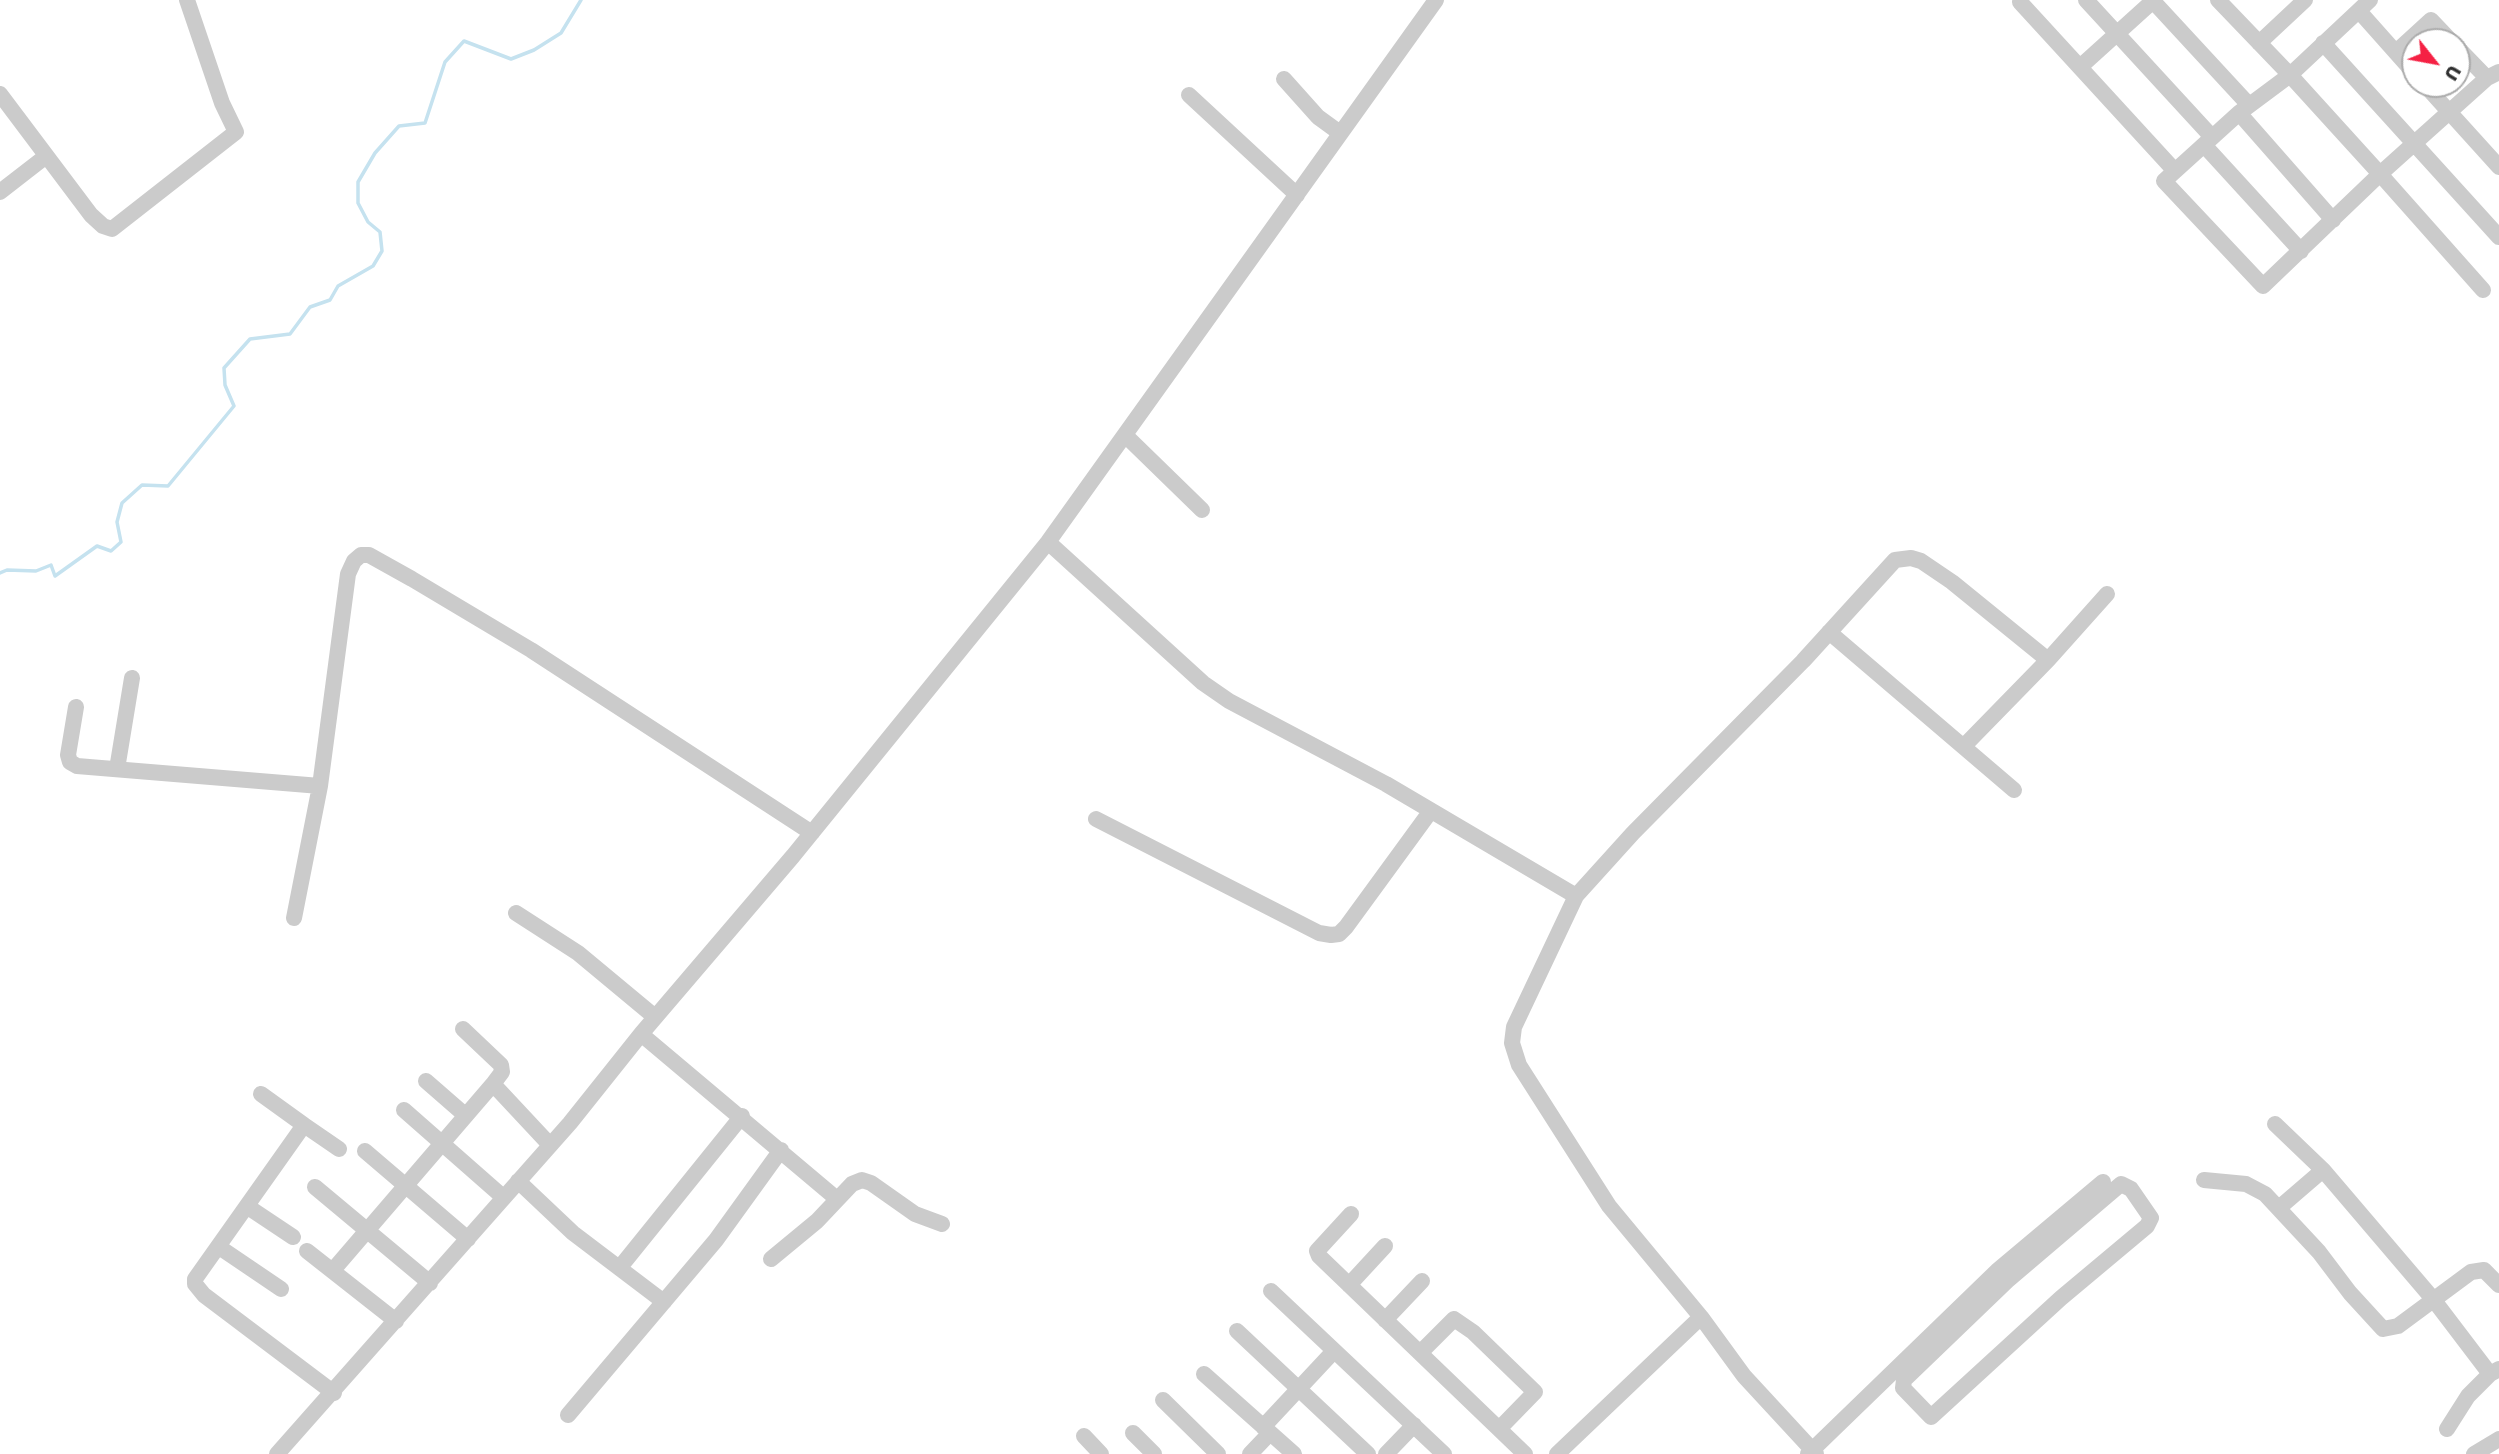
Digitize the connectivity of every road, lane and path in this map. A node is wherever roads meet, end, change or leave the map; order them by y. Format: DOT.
graph roads {
  1 [pos="187,0"];
  2 [pos="1436,0"];
  3 [pos="2086,0"];
  4 [pos="2153,0"];
  5 [pos="2305,0"];
  6 [pos="2223,1"];
  7 [pos="2020,2"];
  8 [pos="2365,5"];
  9 [pos="2421,28"];
  10 [pos="2439,28"];
  11 [pos="2117,34"];
  12 [pos="2259,43"];
  13 [pos="2323,43"];
  14 [pos="2401,47"];
  15 [pos="2396,52"];
  16 [pos="2401,58"];
  17 [pos="2471,58"];
  18 [pos="2080,67"];
  19 [pos="2290,75"];
  20 [pos="2493,75"];
  21 [pos="1284,79"];
  22 [pos="0,94"];
  23 [pos="1189,95"];
  24 [pos="2437,98"];
  25 [pos="2244,109"];
  26 [pos="2451,113"];
  27 [pos="1340,133"];
  28 [pos="2208,141"];
  29 [pos="2415,145"];
  30 [pos="46,157"];
  31 [pos="2499,167"];
  32 [pos="2175,171"];
  33 [pos="2380,174"];
  34 [pos="0,192"];
  35 [pos="1297,195"];
  36 [pos="2333,220"];
  37 [pos="2499,237"];
  38 [pos="2301,251"];
  39 [pos="2483,290"];
  40 [pos="1125,435"];
  41 [pos="1202,510"];
  42 [pos="1048,541"];
  43 [pos="2108,594"];
  44 [pos="1829,632"];
  45 [pos="2048,660"];
  46 [pos="132,678"];
  47 [pos="76,707"];
  48 [pos="1965,745"];
  49 [pos="117,769"];
  50 [pos="320,786"];
  51 [pos="2014,790"];
  52 [pos="1430,812"];
  53 [pos="1096,819"];
  54 [pos="812,833"];
  55 [pos="1576,897"];
  56 [pos="516,913"];
  57 [pos="294,918"];
  58 [pos="656,1017"];
  59 [pos="463,1029"];
  60 [pos="641,1034"];
  61 [pos="426,1081"];
  62 [pos="493,1084"];
  63 [pos="261,1094"];
  64 [pos="404,1110"];
  65 [pos="465,1115"];
  66 [pos="742,1116"];
  67 [pos="2275,1124"];
  68 [pos="304,1125"];
  69 [pos="440,1142"];
  70 [pos="550,1145"];
  71 [pos="339,1149"];
  72 [pos="781,1150"];
  73 [pos="365,1151"];
  74 [pos="2323,1170"];
  75 [pos="2204,1180"];
  76 [pos="518,1181"];
  77 [pos="2103,1182"];
  78 [pos="315,1187"];
  79 [pos="404,1187"];
  80 [pos="503,1197"];
  81 [pos="837,1199"];
  82 [pos="248,1207"];
  83 [pos="2280,1207"];
  84 [pos="1351,1214"];
  85 [pos="942,1224"];
  86 [pos="367,1230"];
  87 [pos="293,1237"];
  88 [pos="468,1239"];
  89 [pos="1385,1246"];
  90 [pos="219,1247"];
  91 [pos="307,1251"];
  92 [pos="771,1259"];
  93 [pos="621,1266"];
  94 [pos="334,1269"];
  95 [pos="2002,1276"];
  96 [pos="1422,1281"];
  97 [pos="430,1283"];
  98 [pos="1349,1284"];
  99 [pos="2499,1285"];
  100 [pos="281,1289"];
  101 [pos="1271,1290"];
  102 [pos="2433,1299"];
  103 [pos="664,1302"];
  104 [pos="1701,1317"];
  105 [pos="1385,1320"];
  106 [pos="396,1321"];
  107 [pos="1237,1331"];
  108 [pos="1334,1351"];
  109 [pos="1420,1353"];
  110 [pos="2495,1371"];
  111 [pos="1205,1374"];
  112 [pos="1298,1389"];
  113 [pos="334,1393"];
  114 [pos="1163,1400"];
  115 [pos="568,1415"];
  116 [pos="1414,1425"];
  117 [pos="1573,1427"];
  118 [pos="1499,1429"];
  119 [pos="2447,1429"];
  120 [pos="1267,1430"];
  121 [pos="1133,1433"];
  122 [pos="1084,1436"];
  123 [pos="2499,1439"];
  124 [pos="1812,1453"];
  125 [pos="277,1454"];
  126 [pos="1101,1454"];
  127 [pos="1154,1454"];
  128 [pos="1218,1454"];
  129 [pos="1250,1454"];
  130 [pos="1294,1454"];
  131 [pos="1368,1454"];
  132 [pos="1386,1454"];
  133 [pos="1444,1454"];
  134 [pos="1525,1454"];
  135 [pos="1544,1454"];
  136 [pos="1557,1454"];
  137 [pos="2474,1454"];
  1 -- 30 [label="street"];
  2 -- 27 [label="street"];
  3 -- 11 [label="street"];
  4 -- 11 [label="street"];
  4 -- 25 [label="street"];
  5 -- 12 [label="street"];
  6 -- 12 [label="street"];
  7 -- 18 [label="street"];
  8 -- 13 [label="street"];
  8 -- 15 [label="street"];
  9 -- 10 [label="street"];
  11 -- 18 [label="street"];
  11 -- 28 [label="street"];
  12 -- 19 [label="street"];
  13 -- 19 [label="street"];
  13 -- 29 [label="street"];
  14 -- 15 [label="street"];
  15 -- 16 [label="street"];
  17 -- 20 [label="street"];
  18 -- 32 [label="street"];
  19 -- 25 [label="street"];
  19 -- 33 [label="street"];
  20 -- 26 [label="street"];
  21 -- 27 [label="street"];
  22 -- 30 [label="street"];
  23 -- 35 [label="street"];
  24 -- 26 [label="street"];
  25 -- 28 [label="street"];
  25 -- 36 [label="street"];
  26 -- 29 [label="street"];
  26 -- 31 [label="street"];
  27 -- 35 [label="street"];
  28 -- 32 [label="street"];
  28 -- 38 [label="street"];
  29 -- 33 [label="street"];
  29 -- 37 [label="street"];
  30 -- 34 [label="street"];
  32 -- 38 [label="street"];
  33 -- 36 [label="street"];
  33 -- 39 [label="street"];
  35 -- 40 [label="street"];
  36 -- 38 [label="street"];
  40 -- 41 [label="street"];
  40 -- 42 [label="street"];
  42 -- 52 [label="street"];
  42 -- 54 [label="street"];
  43 -- 45 [label="street"];
  44 -- 45 [label="street"];
  44 -- 48 [label="street"];
  44 -- 55 [label="street"];
  45 -- 48 [label="street"];
  46 -- 49 [label="street"];
  47 -- 49 [label="street"];
  48 -- 51 [label="street"];
  49 -- 50 [label="street"];
  50 -- 54 [label="street"];
  50 -- 57 [label="street"];
  52 -- 53 [label="street"];
  52 -- 55 [label="street"];
  54 -- 58 [label="street"];
  55 -- 104 [label="street"];
  56 -- 58 [label="street"];
  58 -- 60 [label="street"];
  59 -- 62 [label="street"];
  60 -- 66 [label="street"];
  60 -- 70 [label="street"];
  61 -- 65 [label="street"];
  62 -- 65 [label="street"];
  62 -- 70 [label="street"];
  63 -- 68 [label="street"];
  64 -- 69 [label="street"];
  65 -- 69 [label="street"];
  66 -- 72 [label="street"];
  66 -- 93 [label="street"];
  67 -- 74 [label="street"];
  68 -- 71 [label="street"];
  68 -- 82 [label="street"];
  69 -- 79 [label="street"];
  69 -- 80 [label="street"];
  70 -- 76 [label="street"];
  72 -- 81 [label="street"];
  72 -- 103 [label="street"];
  73 -- 79 [label="street"];
  74 -- 83 [label="street"];
  74 -- 102 [label="street"];
  75 -- 83 [label="street"];
  76 -- 80 [label="street"];
  76 -- 93 [label="street"];
  77 -- 95 [label="street"];
  78 -- 86 [label="street"];
  79 -- 86 [label="street"];
  79 -- 88 [label="street"];
  80 -- 88 [label="street"];
  81 -- 85 [label="street"];
  81 -- 92 [label="street"];
  82 -- 87 [label="street"];
  82 -- 90 [label="street"];
  83 -- 102 [label="street"];
  84 -- 98 [label="street"];
  86 -- 94 [label="street"];
  86 -- 97 [label="street"];
  88 -- 97 [label="street"];
  89 -- 98 [label="street"];
  90 -- 100 [label="street"];
  90 -- 113 [label="street"];
  91 -- 94 [label="street"];
  93 -- 103 [label="street"];
  94 -- 106 [label="street"];
  95 -- 95 [label="street"];
  95 -- 124 [label="street"];
  96 -- 105 [label="street"];
  97 -- 106 [label="street"];
  98 -- 105 [label="street"];
  99 -- 102 [label="street"];
  101 -- 108 [label="street"];
  102 -- 110 [label="street"];
  103 -- 115 [label="street"];
  104 -- 124 [label="street"];
  104 -- 136 [label="street"];
  105 -- 109 [label="street"];
  106 -- 113 [label="street"];
  107 -- 112 [label="street"];
  108 -- 112 [label="street"];
  108 -- 116 [label="street"];
  109 -- 118 [label="street"];
  109 -- 118 [label="street"];
  110 -- 119 [label="street"];
  111 -- 120 [label="street"];
  112 -- 120 [label="street"];
  112 -- 131 [label="street"];
  113 -- 125 [label="street"];
  114 -- 128 [label="street"];
  116 -- 132 [label="street"];
  116 -- 133 [label="street"];
  117 -- 135 [label="street"];
  118 -- 134 [label="street"];
  120 -- 129 [label="street"];
  120 -- 130 [label="street"];
  121 -- 127 [label="street"];
  122 -- 126 [label="street"];
  123 -- 137 [label="street"];
}
